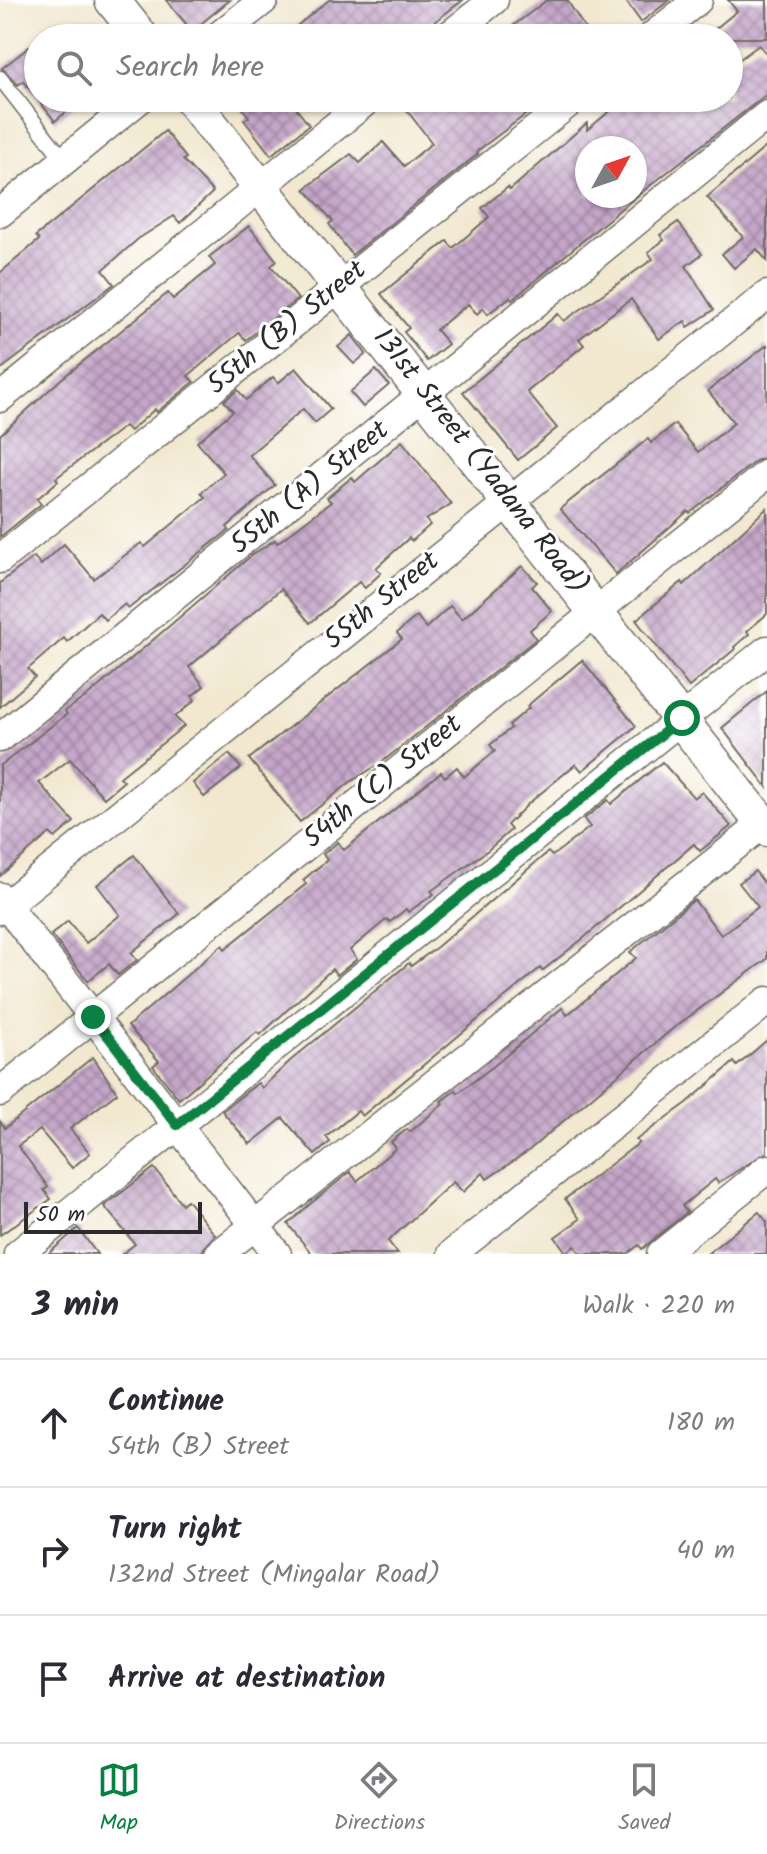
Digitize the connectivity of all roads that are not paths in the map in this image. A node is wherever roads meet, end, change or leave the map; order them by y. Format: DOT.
graph roads {
  1 [pos="112,0"];
  2 [pos="264,0"];
  3 [pos="494,0"];
  4 [pos="698,0"];
  5 [pos="131,24"];
  6 [pos="234,24"];
  7 [pos="464,24"];
  8 [pos="668,24"];
  9 [pos="0,78"];
  10 [pos="24,109"];
  11 [pos="27,112"];
  12 [pos="124,112"];
  13 [pos="202,112"];
  14 [pos="352,112"];
  15 [pos="557,112"];
  16 [pos="767,115"];
  17 [pos="64,160"];
  18 [pos="261,184"];
  19 [pos="0,213"];
  20 [pos="340,285"];
  21 [pos="767,295"];
  22 [pos="426,394"];
  23 [pos="0,398"];
  24 [pos="767,474"];
  25 [pos="509,499"];
  26 [pos="0,559"];
  27 [pos="596,609"];
  28 [pos="767,650"];
  29 [pos="682,718"];
  30 [pos="0,738"];
  31 [pos="766,825"];
  32 [pos="2,904"];
  33 [pos="767,1001"];
  34 [pos="93,1017"];
  35 [pos="0,1092"];
  36 [pos="177,1125"];
  37 [pos="767,1169"];
  38 [pos="255,1226"];
  39 [pos="18,1254"];
  40 [pos="219,1254"];
  41 [pos="277,1254"];
  42 [pos="452,1254"];
  43 [pos="661,1254"];
  1 -- 5 [label="street"];
  2 -- 6 [label="street"];
  3 -- 7 [label="street"];
  4 -- 8 [label="street"];
  9 -- 10 [label="lane"];
  11 -- 17 [label="lane"];
  12 -- 17 [label="street"];
  13 -- 18 [label="street, 131st Street (Yadana Road)"];
  14 -- 18 [label="street"];
  15 -- 20 [label="street, 55th (B) Street"];
  16 -- 22 [label="street, 55th (A) Street"];
  17 -- 19 [label="street"];
  18 -- 20 [label="street, 131st Street (Yadana Road)"];
  18 -- 23 [label="street"];
  20 -- 22 [label="street, 131st Street (Yadana Road)"];
  20 -- 26 [label="street, 55th (B) Street"];
  21 -- 25 [label="street, 55th Street"];
  22 -- 25 [label="street, 131st Street (Yadana Road)"];
  22 -- 30 [label="street, 55th (A) Street"];
  24 -- 27 [label="street, 54th (C) Street"];
  25 -- 27 [label="street, 131st Street (Yadana Road)"];
  25 -- 32 [label="street, 55th Street"];
  27 -- 29 [label="street, 131st Street (Yadana Road)"];
  27 -- 34 [label="street, 54th (C) Street"];
  28 -- 29 [label="street"];
  29 -- 31 [label="street, 131st Street (Yadana Road)"];
  29 -- 36 [label="street"];
  31 -- 38 [label="street"];
  32 -- 34 [label="street"];
  33 -- 42 [label="street"];
  34 -- 35 [label="street, 54th (C) Street"];
  34 -- 36 [label="street"];
  36 -- 38 [label="street"];
  36 -- 39 [label="street"];
  37 -- 43 [label="street"];
  38 -- 40 [label="street"];
  38 -- 41 [label="street"];
}
